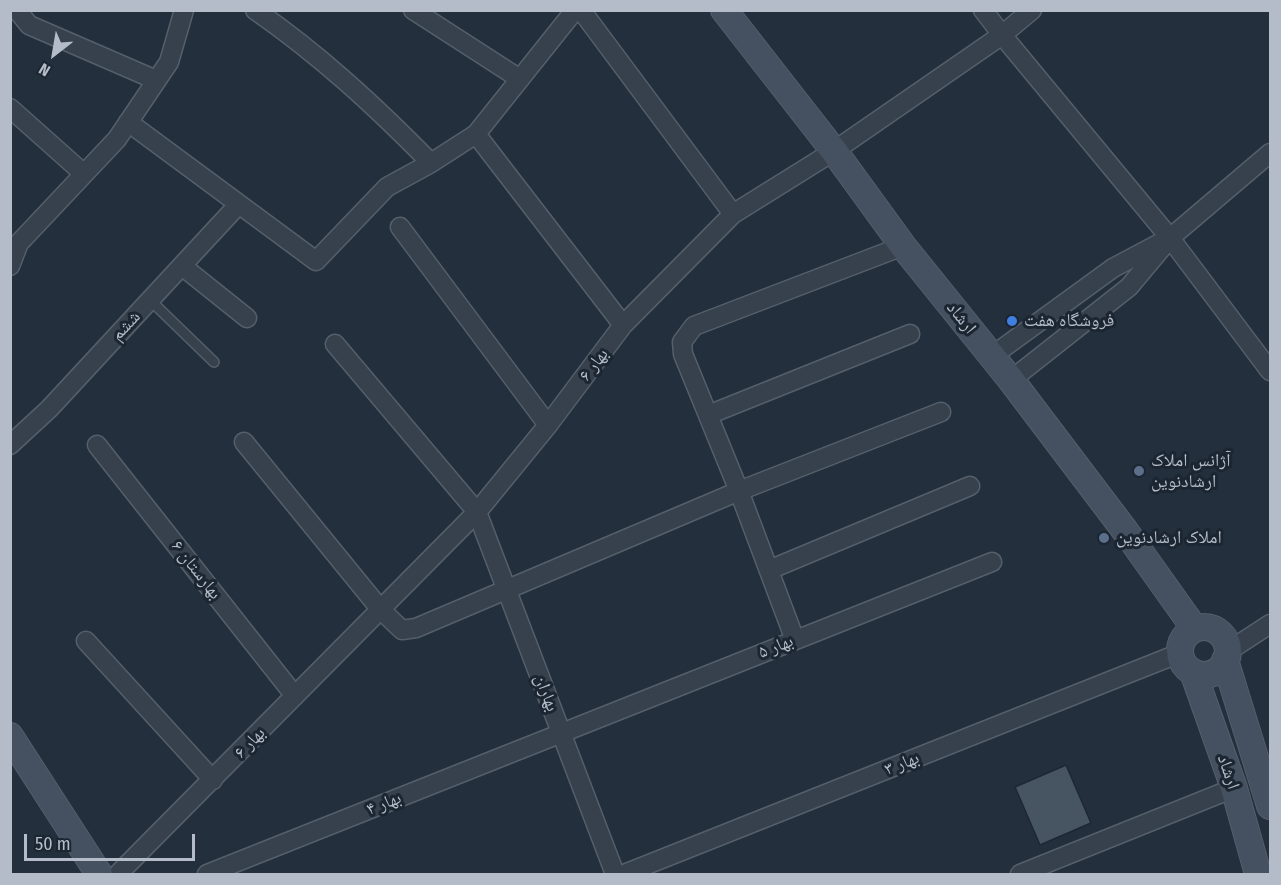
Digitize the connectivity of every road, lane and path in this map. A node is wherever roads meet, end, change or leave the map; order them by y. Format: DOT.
graph roads {
  1 [pos="184,10"];
  2 [pos="255,10"];
  3 [pos="413,10"];
  4 [pos="575,10"];
  5 [pos="580,10"];
  6 [pos="724,10"];
  7 [pos="983,10"];
  8 [pos="1032,10"];
  9 [pos="17,11"];
  10 [pos="1002,35"];
  11 [pos="520,79"];
  12 [pos="156,80"];
  13 [pos="10,108"];
  14 [pos="128,122"];
  15 [pos="476,134"];
  16 [pos="834,151"];
  17 [pos="1270,153"];
  18 [pos="431,163"];
  19 [pos="83,173"];
  20 [pos="238,205"];
  21 [pos="733,214"];
  22 [pos="400,227"];
  23 [pos="1170,238"];
  24 [pos="15,240"];
  25 [pos="903,246"];
  26 [pos="10,266"];
  27 [pos="182,266"];
  28 [pos="150,300"];
  29 [pos="247,318"];
  30 [pos="623,325"];
  31 [pos="910,334"];
  32 [pos="335,344"];
  33 [pos="992,356"];
  34 [pos="214,362"];
  35 [pos="1270,371"];
  36 [pos="1011,380"];
  37 [pos="941,412"];
  38 [pos="708,415"];
  39 [pos="548,425"];
  40 [pos="244,442"];
  41 [pos="97,444"];
  42 [pos="10,445"];
  43 [pos="970,486"];
  44 [pos="739,491"];
  45 [pos="477,512"];
  46 [pos="992,562"];
  47 [pos="769,570"];
  48 [pos="506,589"];
  49 [pos="381,610"];
  50 [pos="1270,624"];
  51 [pos="1195,629"];
  52 [pos="795,640"];
  53 [pos="86,641"];
  54 [pos="1226,656"];
  55 [pos="1186,662"];
  56 [pos="295,696"];
  57 [pos="561,733"];
  58 [pos="10,736"];
  59 [pos="213,780"];
  60 [pos="1234,788"];
  61 [pos="1270,806"];
  62 [pos="99,874"];
  63 [pos="118,874"];
  64 [pos="207,874"];
  65 [pos="615,874"];
  66 [pos="624,874"];
  67 [pos="1020,874"];
  68 [pos="1258,874"];
  1 -- 12 [label="street"];
  2 -- 18 [label="street"];
  3 -- 11 [label="street"];
  4 -- 11 [label="street"];
  5 -- 21 [label="street"];
  6 -- 16 [label="main road, ارشاد"];
  7 -- 10 [label="street"];
  8 -- 10 [label="street, بهار ۶"];
  9 -- 12 [label="street"];
  10 -- 16 [label="street, بهار ۶"];
  10 -- 23 [label="street"];
  11 -- 15 [label="street"];
  12 -- 14 [label="street"];
  13 -- 19 [label="street"];
  14 -- 19 [label="street"];
  14 -- 20 [label="street"];
  15 -- 18 [label="street"];
  15 -- 30 [label="street"];
  16 -- 21 [label="street, بهار ۶"];
  16 -- 25 [label="main road, ارشاد"];
  17 -- 23 [label="street"];
  18 -- 20 [label="street"];
  19 -- 24 [label="street"];
  20 -- 27 [label="street, ششم"];
  21 -- 30 [label="street, بهار ۶"];
  22 -- 39 [label="street"];
  23 -- 33 [label="street"];
  23 -- 35 [label="street"];
  23 -- 36 [label="street"];
  24 -- 26 [label="street"];
  25 -- 33 [label="main road, ارشاد"];
  25 -- 38 [label="street"];
  27 -- 28 [label="street, ششم"];
  27 -- 29 [label="street"];
  28 -- 34 [label="lane"];
  28 -- 42 [label="street, ششم"];
  30 -- 39 [label="street, بهار ۶"];
  31 -- 38 [label="street"];
  32 -- 45 [label="street, بهاران"];
  33 -- 36 [label="main road, ارشاد"];
  36 -- 51 [label="main road, ارشاد"];
  37 -- 44 [label="street"];
  38 -- 44 [label="street"];
  39 -- 45 [label="street, بهار ۶"];
  40 -- 49 [label="street"];
  41 -- 56 [label="street, بهارستان ۶"];
  43 -- 47 [label="street"];
  44 -- 47 [label="street"];
  44 -- 48 [label="street"];
  45 -- 48 [label="street, بهاران"];
  45 -- 49 [label="street, بهار ۶"];
  46 -- 52 [label="street, بهار ۵"];
  47 -- 52 [label="street"];
  48 -- 49 [label="street"];
  48 -- 57 [label="street, بهاران"];
  49 -- 56 [label="street, بهار ۶"];
  50 -- 54 [label="street"];
  51 -- 54 [label="main road"];
  51 -- 55 [label="main road"];
  52 -- 57 [label="street, بهار ۵"];
  53 -- 59 [label="street"];
  54 -- 55 [label="main road"];
  54 -- 61 [label="main road, ارشاد"];
  55 -- 60 [label="main road, ارشاد"];
  55 -- 66 [label="street, بهار ۳"];
  56 -- 59 [label="street, بهار ۶"];
  57 -- 64 [label="street, بهار ۴"];
  57 -- 65 [label="street, بهاران"];
  58 -- 62 [label="main road"];
  59 -- 63 [label="street, بهار ۶"];
  60 -- 67 [label="street"];
  60 -- 68 [label="main road, ارشاد"];
}
